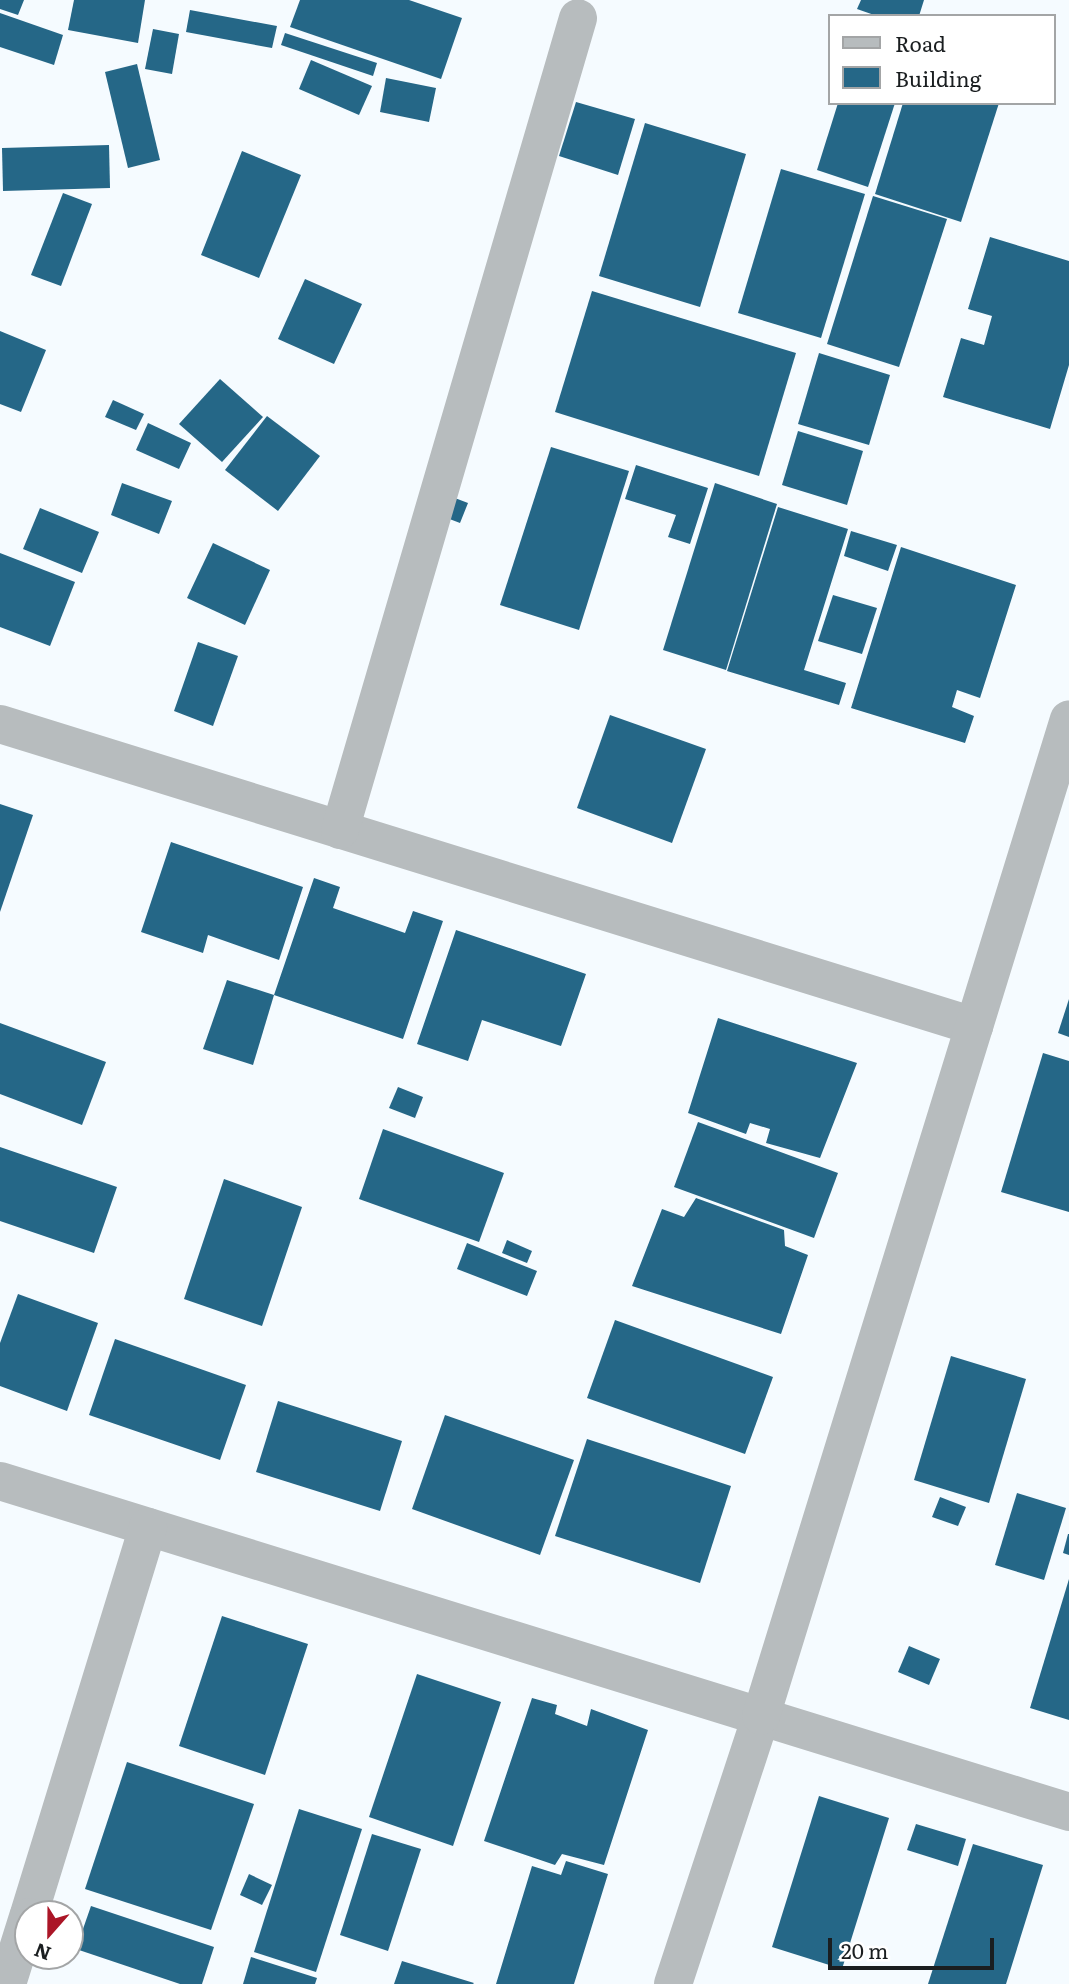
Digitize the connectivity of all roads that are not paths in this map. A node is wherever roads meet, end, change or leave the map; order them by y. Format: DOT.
graph roads {
  1 [pos="578,18"];
  2 [pos="1069,719"];
  3 [pos="0,724"];
  4 [pos="340,830"];
  5 [pos="975,1026"];
  6 [pos="0,1481"];
  7 [pos="148,1527"];
  8 [pos="761,1716"];
  9 [pos="1069,1812"];
  10 [pos="33,1900"];
  11 [pos="14,1961"];
  12 [pos="7,1984"];
  13 [pos="673,1984"];
  1 -- 4 [label="street"];
  2 -- 5 [label="street"];
  3 -- 4 [label="street"];
  4 -- 5 [label="street"];
  5 -- 8 [label="street"];
  6 -- 7 [label="street"];
  7 -- 8 [label="street"];
  7 -- 10 [label="street"];
  8 -- 9 [label="street"];
  8 -- 13 [label="street"];
  11 -- 12 [label="street"];
}
